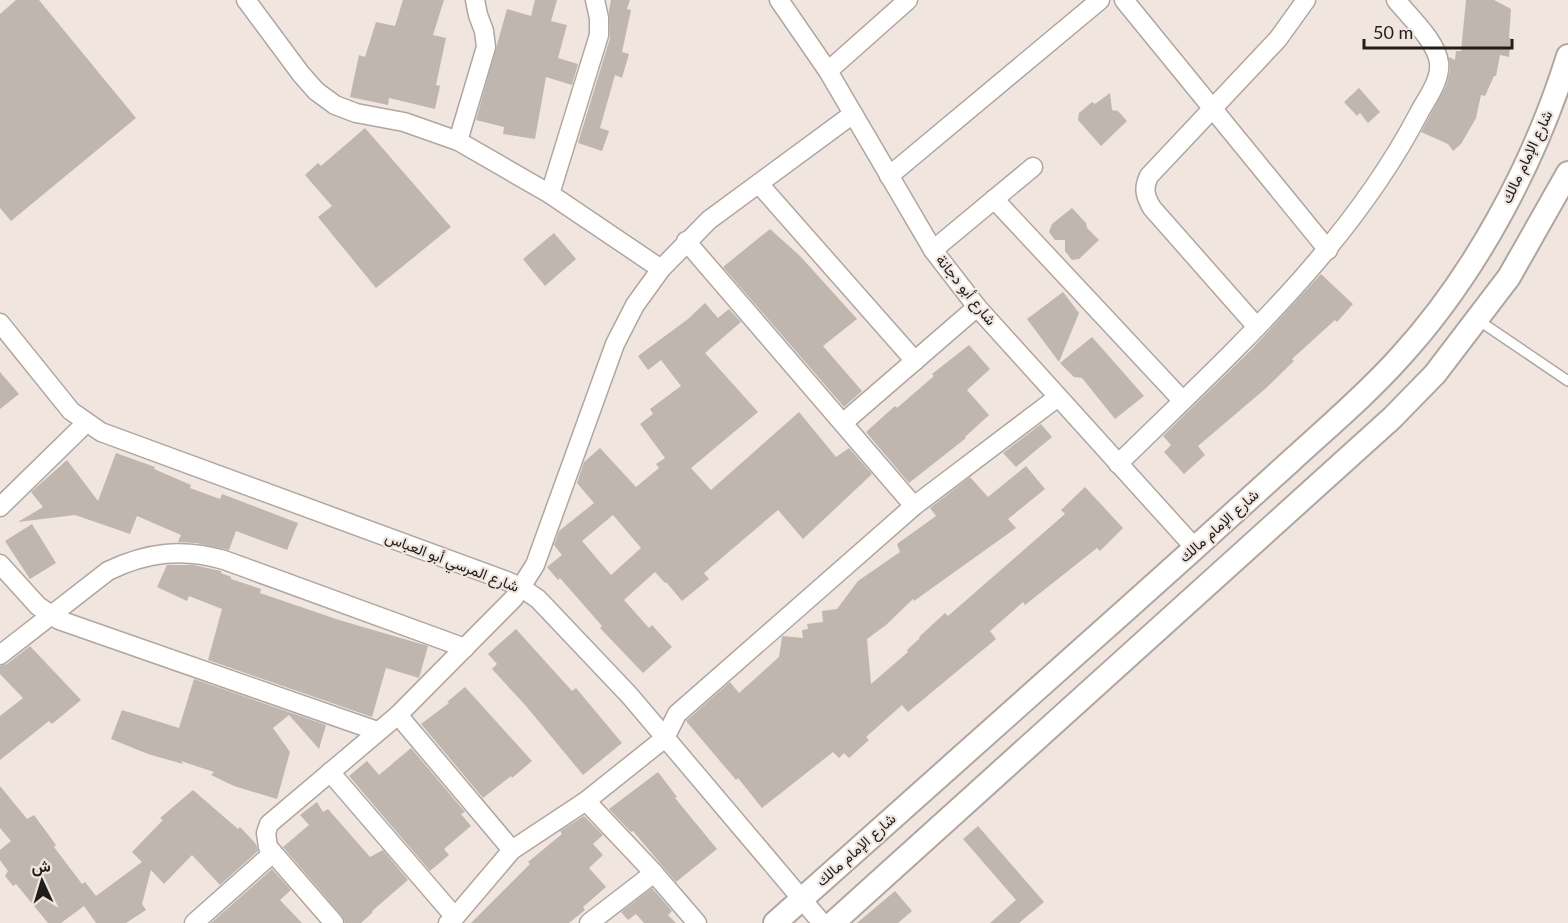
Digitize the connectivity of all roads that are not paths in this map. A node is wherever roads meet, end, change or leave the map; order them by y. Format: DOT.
graph roads {
  1 [pos="246,0"];
  2 [pos="475,0"];
  3 [pos="595,0"];
  4 [pos="779,0"];
  5 [pos="908,0"];
  6 [pos="1100,0"];
  7 [pos="1124,0"];
  8 [pos="1306,0"];
  9 [pos="1396,0"];
  10 [pos="1568,56"];
  11 [pos="828,71"];
  12 [pos="1213,109"];
  13 [pos="853,114"];
  14 [pos="458,141"];
  15 [pos="1033,167"];
  16 [pos="1568,173"];
  17 [pos="890,177"];
  18 [pos="759,184"];
  19 [pos="550,194"];
  20 [pos="994,200"];
  21 [pos="686,242"];
  22 [pos="933,250"];
  23 [pos="1328,250"];
  24 [pos="661,269"];
  25 [pos="977,307"];
  26 [pos="1476,319"];
  27 [pos="0,323"];
  28 [pos="1257,327"];
  29 [pos="915,361"];
  30 [pos="1568,381"];
  31 [pos="1058,397"];
  32 [pos="1182,400"];
  33 [pos="86,423"];
  34 [pos="844,423"];
  35 [pos="1118,464"];
  36 [pos="914,506"];
  37 [pos="0,507"];
  38 [pos="1195,548"];
  39 [pos="0,564"];
  40 [pos="522,588"];
  41 [pos="50,615"];
  42 [pos="465,648"];
  43 [pos="0,655"];
  44 [pos="398,715"];
  45 [pos="377,731"];
  46 [pos="665,738"];
  47 [pos="330,772"];
  48 [pos="586,801"];
  49 [pos="512,850"];
  50 [pos="273,853"];
  51 [pos="654,873"];
  52 [pos="802,898"];
  53 [pos="452,920"];
  54 [pos="194,923"];
  55 [pos="334,923"];
  56 [pos="589,923"];
  57 [pos="697,923"];
  58 [pos="774,923"];
  59 [pos="822,923"];
  60 [pos="833,923"];
  1 -- 14 [label="street"];
  2 -- 14 [label="street"];
  3 -- 19 [label="street"];
  4 -- 11 [label="street, شارع أبو دجانة"];
  5 -- 11 [label="street"];
  6 -- 17 [label="street"];
  7 -- 12 [label="street"];
  8 -- 12 [label="street"];
  9 -- 23 [label="street"];
  10 -- 38 [label="street, شارع الإمام مالك"];
  11 -- 13 [label="street, شارع أبو دجانة"];
  12 -- 23 [label="street"];
  12 -- 28 [label="street"];
  13 -- 17 [label="street, شارع أبو دجانة"];
  13 -- 18 [label="street"];
  14 -- 19 [label="street"];
  15 -- 20 [label="street"];
  16 -- 26 [label="street"];
  17 -- 22 [label="street, شارع أبو دجانة"];
  18 -- 21 [label="street"];
  18 -- 29 [label="street"];
  19 -- 24 [label="street"];
  20 -- 22 [label="street"];
  20 -- 32 [label="street"];
  21 -- 24 [label="street"];
  21 -- 34 [label="street"];
  22 -- 25 [label="street, شارع أبو دجانة"];
  23 -- 28 [label="street"];
  24 -- 40 [label="street"];
  25 -- 29 [label="street"];
  25 -- 31 [label="street, شارع أبو دجانة"];
  26 -- 30 [label="lane"];
  26 -- 60 [label="street"];
  27 -- 33 [label="street, شارع المرسي أبو العباس"];
  28 -- 32 [label="street"];
  29 -- 34 [label="street"];
  31 -- 35 [label="street, شارع أبو دجانة"];
  31 -- 36 [label="street"];
  32 -- 35 [label="street"];
  33 -- 37 [label="street"];
  33 -- 40 [label="street, شارع المرسي أبو العباس"];
  34 -- 36 [label="street"];
  35 -- 38 [label="street, شارع أبو دجانة"];
  36 -- 46 [label="street"];
  38 -- 52 [label="street, شارع الإمام مالك"];
  39 -- 41 [label="street"];
  40 -- 42 [label="street"];
  40 -- 46 [label="street, شارع المرسي أبو العباس"];
  41 -- 42 [label="street"];
  41 -- 43 [label="street"];
  41 -- 45 [label="street"];
  42 -- 44 [label="street"];
  44 -- 45 [label="street"];
  44 -- 49 [label="street"];
  45 -- 47 [label="street"];
  46 -- 48 [label="street"];
  46 -- 52 [label="street, شارع المرسي أبو العباس"];
  47 -- 50 [label="street"];
  47 -- 53 [label="street"];
  48 -- 49 [label="street"];
  48 -- 51 [label="street"];
  49 -- 53 [label="street"];
  50 -- 54 [label="street"];
  50 -- 55 [label="street"];
  51 -- 56 [label="street"];
  51 -- 57 [label="street"];
  52 -- 58 [label="street, شارع الإمام مالك"];
  52 -- 59 [label="street, شارع المرسي أبو العباس"];
}
